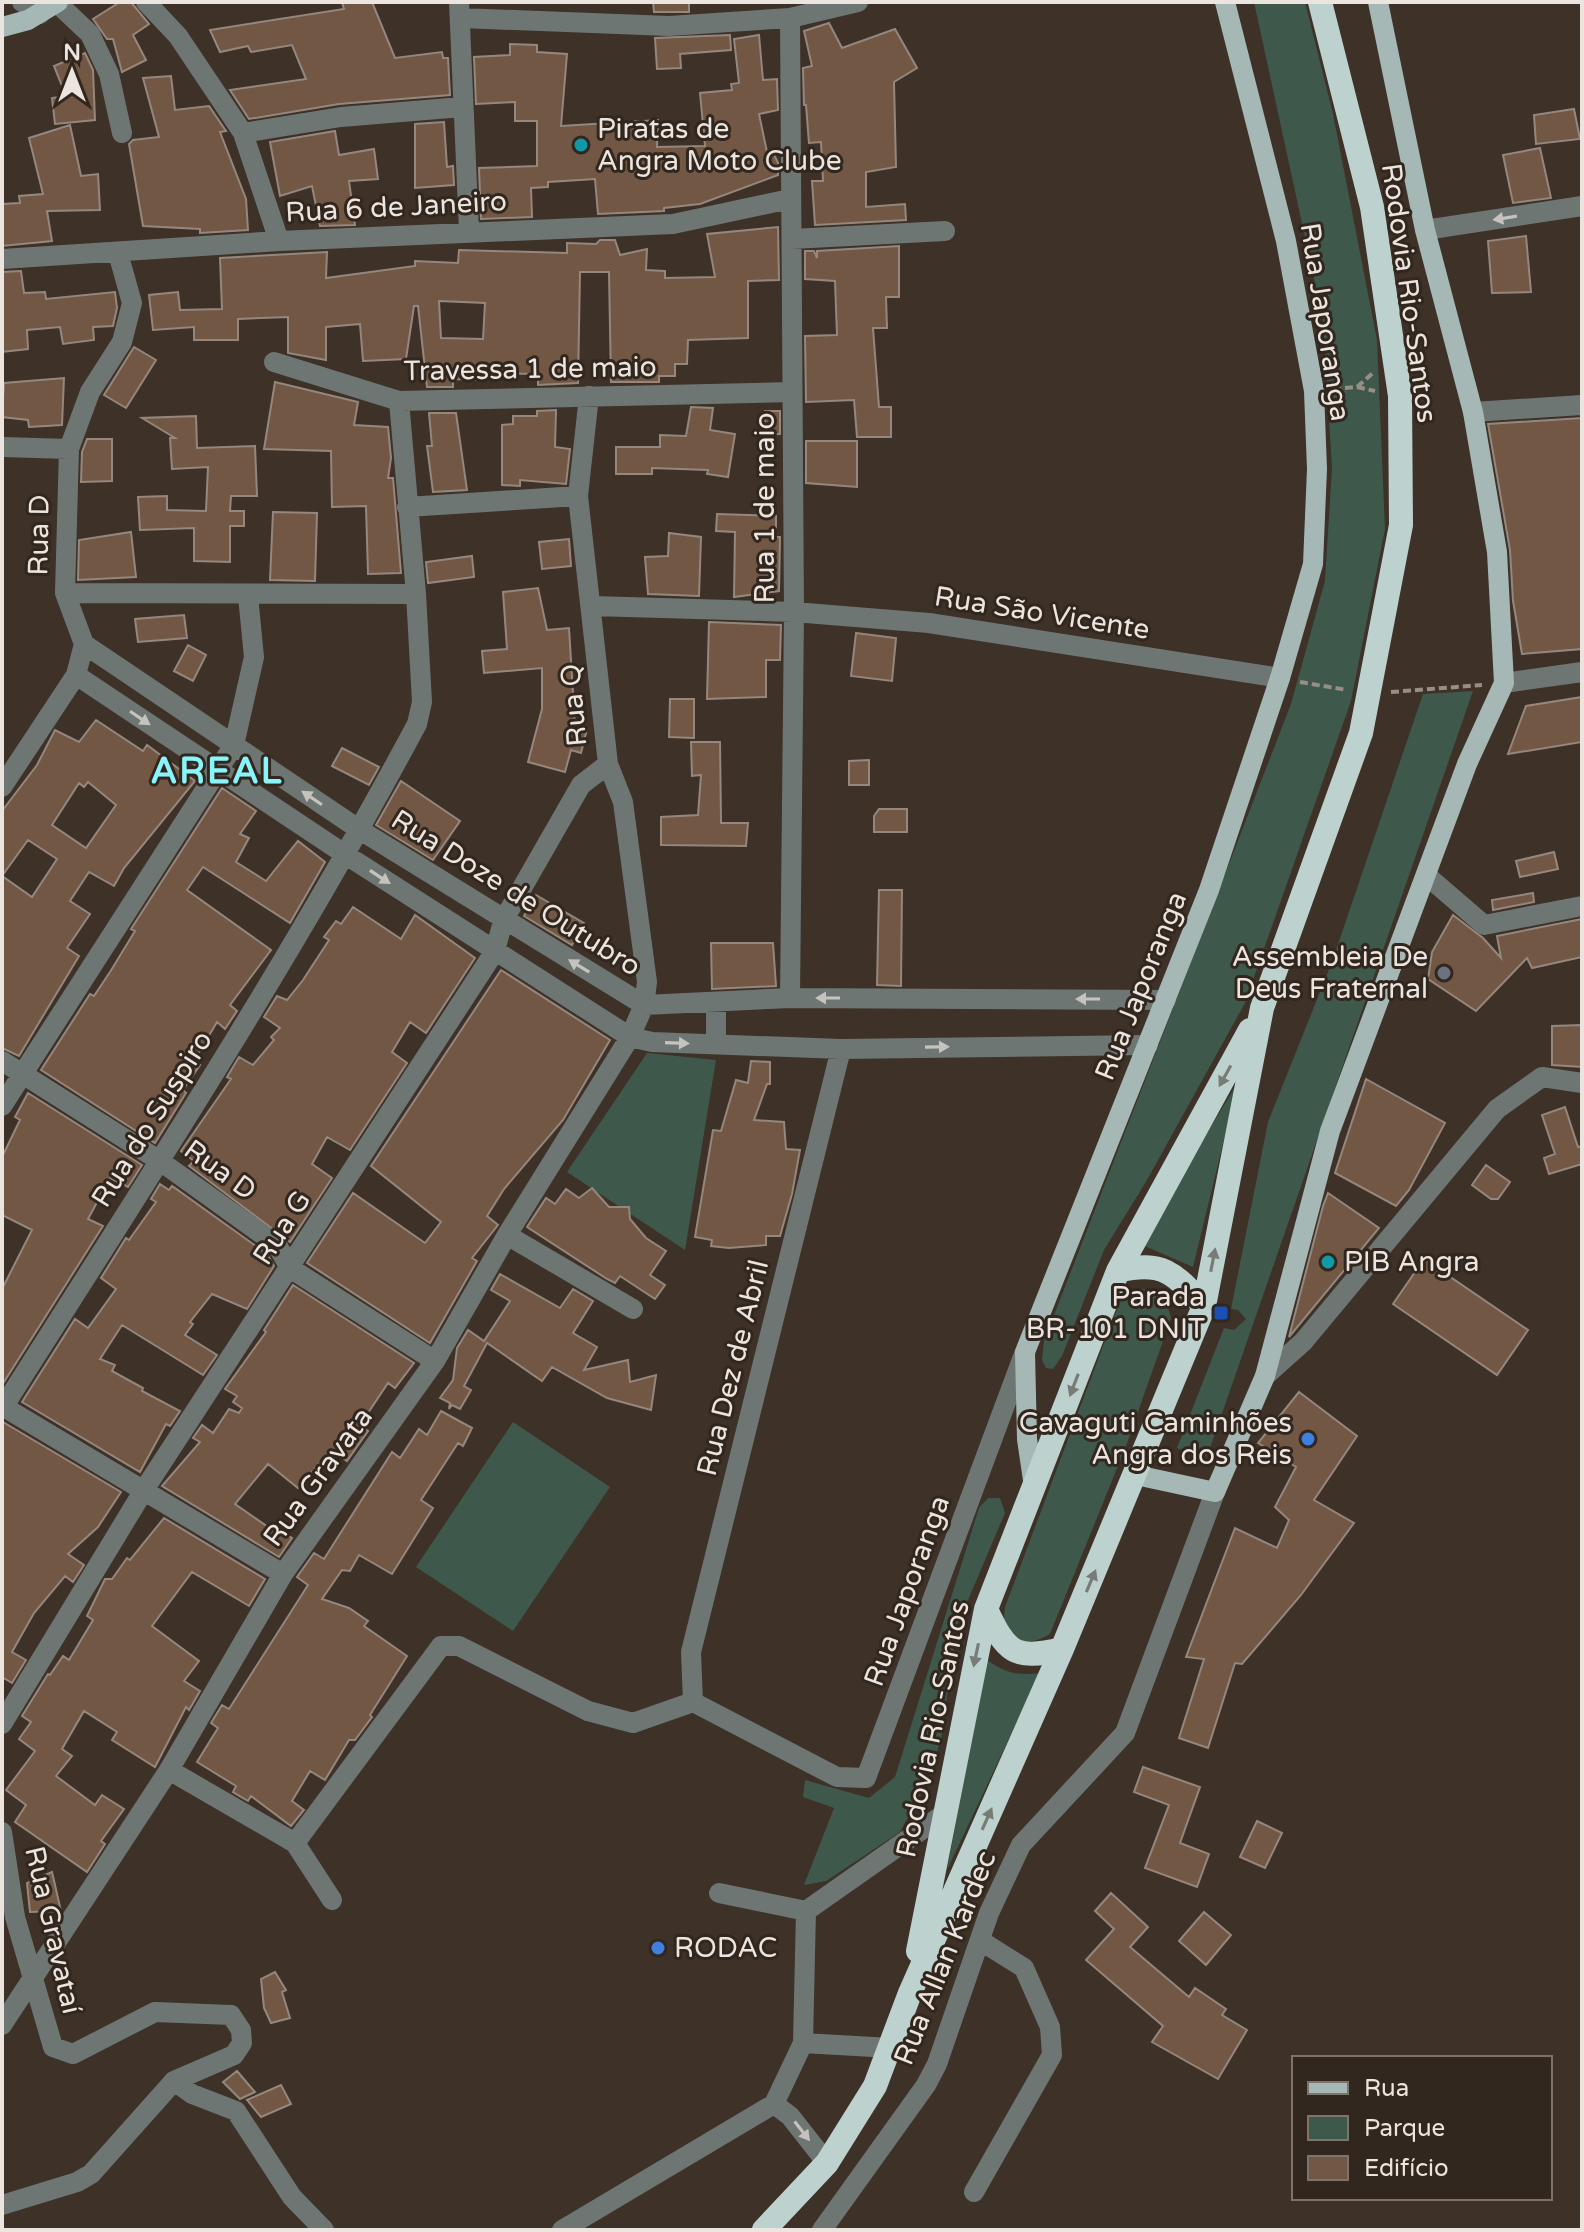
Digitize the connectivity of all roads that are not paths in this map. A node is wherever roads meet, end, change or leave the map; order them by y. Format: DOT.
graph roads {
  1 [pos="22,2"];
  2 [pos="146,2"];
  3 [pos="858,2"];
  4 [pos="1225,2"];
  5 [pos="1320,2"];
  6 [pos="1378,2"];
  7 [pos="52,6"];
  8 [pos="460,10"];
  9 [pos="790,18"];
  10 [pos="2,27"];
  11 [pos="462,107"];
  12 [pos="122,133"];
  13 [pos="243,133"];
  14 [pos="790,199"];
  15 [pos="1582,206"];
  16 [pos="1425,230"];
  17 [pos="469,231"];
  18 [pos="945,231"];
  19 [pos="792,239"];
  20 [pos="279,241"];
  21 [pos="118,253"];
  22 [pos="2,259"];
  23 [pos="274,362"];
  24 [pos="792,392"];
  25 [pos="589,396"];
  26 [pos="399,401"];
  27 [pos="1582,405"];
  28 [pos="1473,412"];
  29 [pos="2,447"];
  30 [pos="69,449"];
  31 [pos="578,496"];
  32 [pos="407,507"];
  33 [pos="65,593"];
  34 [pos="416,594"];
  35 [pos="248,596"];
  36 [pos="593,606"];
  37 [pos="794,612"];
  38 [pos="84,644"];
  39 [pos="1582,672"];
  40 [pos="76,675"];
  41 [pos="1280,678"];
  42 [pos="1504,683"];
  43 [pos="234,745"];
  44 [pos="608,764"];
  45 [pos="217,771"];
  46 [pos="2,787"];
  47 [pos="360,830"];
  48 [pos="346,855"];
  49 [pos="1426,875"];
  50 [pos="1582,906"];
  51 [pos="503,921"];
  52 [pos="495,951"];
  53 [pos="790,998"];
  54 [pos="1166,1000"];
  55 [pos="716,1002"];
  56 [pos="644,1005"];
  57 [pos="1262,1008"];
  58 [pos="630,1037"];
  59 [pos="716,1044"];
  60 [pos="1148,1045"];
  61 [pos="841,1049"];
  62 [pos="2,1061"];
  63 [pos="21,1075"];
  64 [pos="1582,1083"];
  65 [pos="2,1106"];
  66 [pos="160,1161"];
  67 [pos="507,1235"];
  68 [pos="290,1268"];
  69 [pos="1118,1271"];
  70 [pos="1204,1306"];
  71 [pos="633,1309"];
  72 [pos="1025,1352"];
  73 [pos="435,1361"];
  74 [pos="1265,1376"];
  75 [pos="3,1408"];
  76 [pos="1136,1475"];
  77 [pos="144,1490"];
  78 [pos="1034,1490"];
  79 [pos="1215,1492"];
  80 [pos="283,1574"];
  81 [pos="986,1609"];
  82 [pos="1062,1649"];
  83 [pos="7,1701"];
  84 [pos="693,1702"];
  85 [pos="2,1724"];
  86 [pos="169,1770"];
  87 [pos="944,1814"];
  88 [pos="2,1832"];
  89 [pos="295,1843"];
  90 [pos="719,1893"];
  91 [pos="332,1900"];
  92 [pos="806,1911"];
  93 [pos="9,1917"];
  94 [pos="981,1941"];
  95 [pos="35,1979"];
  96 [pos="910,1993"];
  97 [pos="2,2025"];
  98 [pos="803,2043"];
  99 [pos="891,2048"];
  100 [pos="174,2081"];
  101 [pos="774,2104"];
  102 [pos="827,2163"];
  103 [pos="974,2192"];
  104 [pos="2,2205"];
  105 [pos="324,2230"];
  106 [pos="562,2230"];
  107 [pos="764,2230"];
  108 [pos="822,2230"];
  1 -- 7 [label="street"];
  2 -- 13 [label="street"];
  3 -- 9 [label="street"];
  4 -- 41 [label="main road, Rua Japoranga"];
  5 -- 57 [label="highway, Rodovia Rio-Santos"];
  6 -- 16 [label="main road"];
  7 -- 10 [label="main road"];
  7 -- 12 [label="street"];
  8 -- 9 [label="street"];
  8 -- 11 [label="street"];
  9 -- 14 [label="street, Rua 1 de maio"];
  11 -- 13 [label="street"];
  11 -- 17 [label="street"];
  13 -- 20 [label="street"];
  14 -- 17 [label="street, Rua 6 de Janeiro"];
  14 -- 19 [label="street, Rua 1 de maio"];
  15 -- 16 [label="street, one-way"];
  16 -- 28 [label="main road"];
  17 -- 20 [label="street, Rua 6 de Janeiro"];
  18 -- 19 [label="street"];
  19 -- 24 [label="street, Rua 1 de maio"];
  20 -- 21 [label="street, Rua 6 de Janeiro"];
  21 -- 22 [label="street, Rua 6 de Janeiro"];
  21 -- 30 [label="street, Rua D"];
  23 -- 26 [label="street, Travessa 1 de maio"];
  24 -- 25 [label="street, Travessa 1 de maio"];
  24 -- 37 [label="street, Rua 1 de maio"];
  25 -- 26 [label="street, Travessa 1 de maio"];
  25 -- 31 [label="street, Rua Q"];
  26 -- 32 [label="street, Rua do Suspiro"];
  27 -- 28 [label="street"];
  28 -- 42 [label="main road"];
  29 -- 30 [label="street"];
  30 -- 33 [label="street, Rua D"];
  31 -- 32 [label="street"];
  31 -- 36 [label="street, Rua Q"];
  32 -- 34 [label="street, Rua do Suspiro"];
  33 -- 35 [label="street"];
  33 -- 38 [label="street, Rua D"];
  34 -- 35 [label="street"];
  34 -- 47 [label="street, Rua do Suspiro"];
  35 -- 43 [label="street"];
  36 -- 37 [label="street, Rua São Vicente"];
  36 -- 44 [label="street, Rua Q"];
  37 -- 41 [label="street, Rua São Vicente"];
  37 -- 53 [label="street, Rua 1 de maio"];
  38 -- 40 [label="street"];
  38 -- 43 [label="street, Rua Doze de Outubro"];
  39 -- 42 [label="street"];
  40 -- 45 [label="street, Rua Doze de Outubro, one-way"];
  40 -- 46 [label="street"];
  41 -- 54 [label="main road, Rua Japoranga"];
  42 -- 49 [label="main road"];
  43 -- 45 [label="street"];
  47 -- 43 [label="street, Rua Doze de Outubro, one-way"];
  44 -- 51 [label="street, Rua G"];
  44 -- 56 [label="street, Rua Q"];
  45 -- 48 [label="street, Rua Doze de Outubro"];
  45 -- 63 [label="street"];
  47 -- 48 [label="street, Rua do Suspiro"];
  47 -- 51 [label="street, Rua Doze de Outubro"];
  48 -- 52 [label="street, Rua Doze de Outubro, one-way"];
  48 -- 66 [label="street, Rua do Suspiro"];
  49 -- 50 [label="street"];
  49 -- 74 [label="main road"];
  51 -- 52 [label="street, Rua G"];
  56 -- 51 [label="street, Rua Doze de Outubro, one-way"];
  52 -- 58 [label="street, Rua Doze de Outubro"];
  52 -- 68 [label="street, Rua G"];
  54 -- 53 [label="street, Rua Doze de Outubro, one-way"];
  53 -- 55 [label="street, Rua Doze de Outubro"];
  54 -- 60 [label="main road, Rua Japoranga"];
  55 -- 56 [label="street, Rua Doze de Outubro"];
  55 -- 59 [label="street"];
  56 -- 58 [label="street, Rua Gravata"];
  57 -- 69 [label="highway, Rodovia Rio-Santos, one-way"];
  70 -- 57 [label="highway, Rodovia Rio-Santos, one-way"];
  58 -- 59 [label="street, Rua Doze de Outubro, one-way"];
  58 -- 67 [label="street, Rua Gravata"];
  59 -- 61 [label="street, Rua Doze de Outubro"];
  61 -- 60 [label="street, Rua Doze de Outubro, one-way"];
  60 -- 72 [label="main road, Rua Japoranga"];
  61 -- 84 [label="street, Rua Dez de Abril"];
  62 -- 63 [label="street, Rua D"];
  63 -- 65 [label="street"];
  63 -- 66 [label="street, Rua D"];
  64 -- 74 [label="street"];
  66 -- 68 [label="street, Rua D"];
  66 -- 75 [label="street, Rua do Suspiro"];
  67 -- 71 [label="street"];
  67 -- 73 [label="street, Rua Gravata"];
  68 -- 73 [label="street, Rua D"];
  68 -- 77 [label="street, Rua G"];
  69 -- 70 [label="highway"];
  69 -- 78 [label="highway, Rodovia Rio-Santos, one-way"];
  70 -- 76 [label="highway, Rodovia Rio-Santos"];
  72 -- 78 [label="main road"];
  72 -- 84 [label="street, Rua Japoranga"];
  73 -- 80 [label="street, Rua Gravata"];
  74 -- 79 [label="main road"];
  75 -- 77 [label="street"];
  76 -- 79 [label="main road"];
  82 -- 76 [label="highway, Rodovia Rio-Santos, one-way"];
  77 -- 80 [label="street"];
  77 -- 83 [label="street, Rua G"];
  78 -- 81 [label="highway, Rodovia Rio-Santos"];
  79 -- 94 [label="street, Rua Allan Kardec"];
  80 -- 86 [label="street, Rua Gravata"];
  81 -- 82 [label="highway"];
  81 -- 87 [label="highway, Rodovia Rio-Santos, one-way"];
  96 -- 82 [label="highway, Rodovia Rio-Santos, one-way"];
  83 -- 85 [label="street, Rua G"];
  84 -- 89 [label="street"];
  86 -- 89 [label="street"];
  86 -- 95 [label="street, Rua Gravata"];
  87 -- 92 [label="street"];
  87 -- 96 [label="highway, Rodovia Rio-Santos"];
  88 -- 93 [label="street, Rua Gravataí"];
  89 -- 91 [label="street"];
  90 -- 92 [label="street"];
  92 -- 98 [label="street"];
  93 -- 95 [label="street, Rua Gravataí"];
  94 -- 103 [label="street"];
  94 -- 108 [label="street, Rua Allan Kardec"];
  95 -- 97 [label="street, Rua Gravata"];
  95 -- 100 [label="street, Rua Gravataí"];
  96 -- 99 [label="highway, Rodovia Rio-Santos"];
  98 -- 99 [label="street"];
  98 -- 101 [label="street"];
  99 -- 102 [label="highway, Rodovia Rio-Santos"];
  100 -- 104 [label="street, Rua Gravataí"];
  100 -- 105 [label="street"];
  101 -- 102 [label="street, one-way"];
  101 -- 106 [label="street"];
  102 -- 107 [label="highway, Rodovia Rio-Santos"];
}
